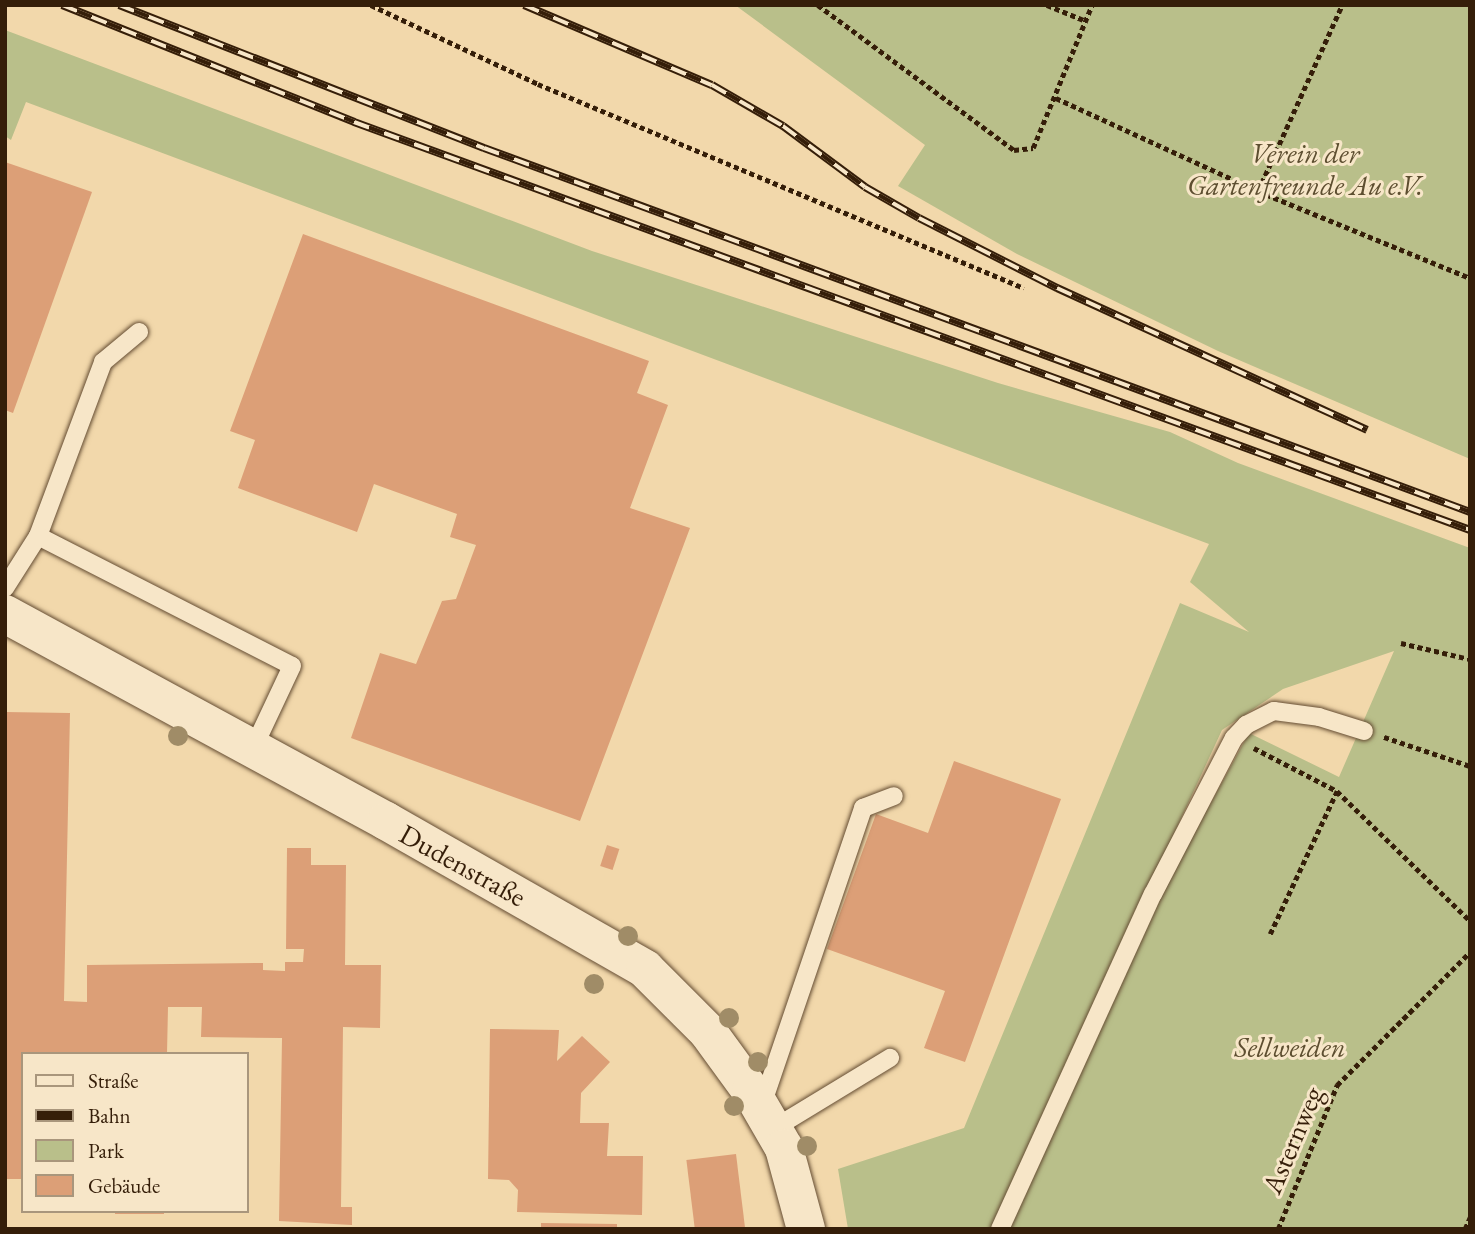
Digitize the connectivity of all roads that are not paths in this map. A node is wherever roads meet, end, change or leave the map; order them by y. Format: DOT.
graph roads {
  1 [pos="139,331"];
  2 [pos="38,536"];
  3 [pos="5,588"];
  4 [pos="5,614"];
  5 [pos="1364,731"];
  6 [pos="253,749"];
  7 [pos="894,796"];
  8 [pos="890,1058"];
  9 [pos="767,1119"];
  10 [pos="806,1229"];
  11 [pos="1000,1229"];
  1 -- 2 [label="lane"];
  2 -- 3 [label="lane"];
  2 -- 6 [label="lane"];
  4 -- 6 [label="street, Dudenstraße"];
  5 -- 11 [label="lane"];
  6 -- 9 [label="street, Dudenstraße"];
  7 -- 9 [label="lane"];
  8 -- 9 [label="lane"];
  9 -- 10 [label="street, Dudenstraße"];
}
